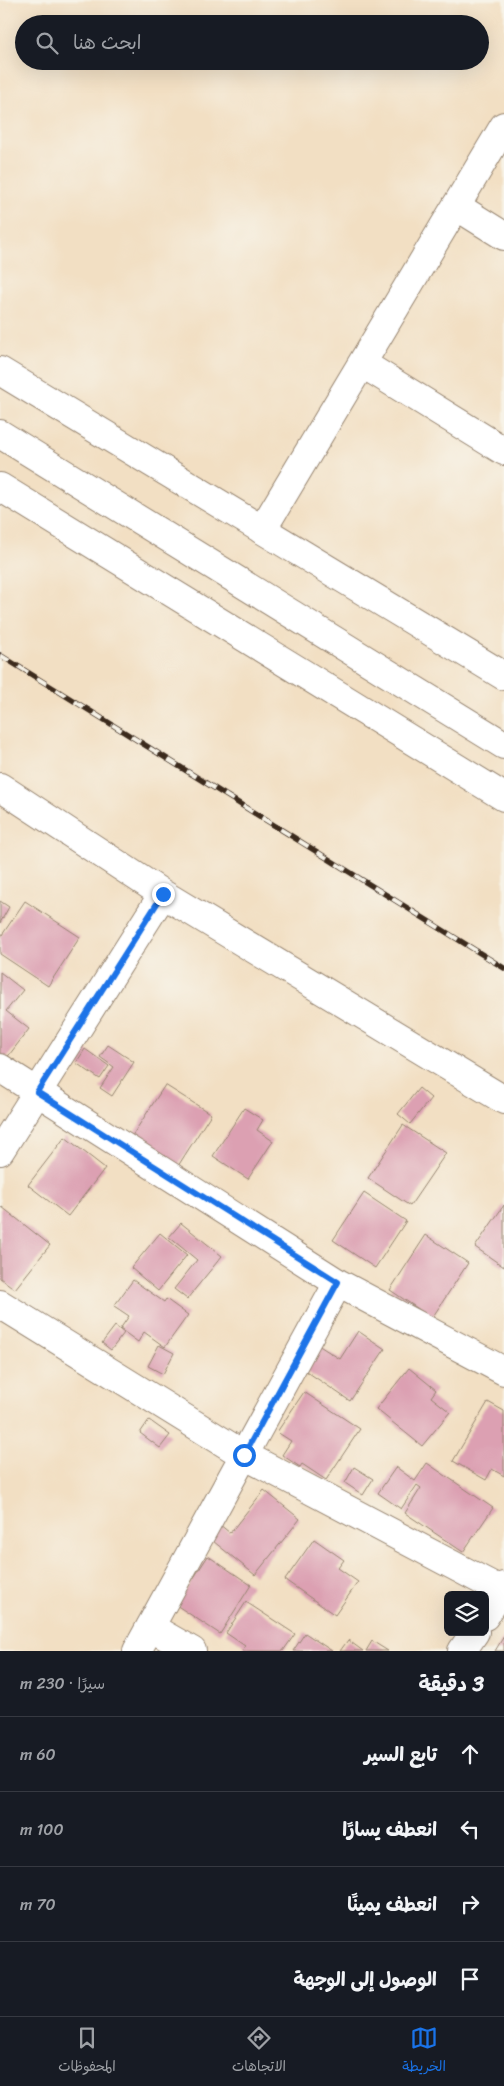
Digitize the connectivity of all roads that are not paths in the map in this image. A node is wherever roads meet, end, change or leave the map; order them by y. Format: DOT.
graph roads {
  1 [pos="504,126"];
  2 [pos="456,206"];
  3 [pos="504,236"];
  4 [pos="363,364"];
  5 [pos="0,371"];
  6 [pos="0,434"];
  7 [pos="504,450"];
  8 [pos="0,487"];
  9 [pos="262,530"];
  10 [pos="504,676"];
  11 [pos="504,745"];
  12 [pos="0,787"];
  13 [pos="504,797"];
  14 [pos="163,894"];
  15 [pos="0,1068"];
  16 [pos="37,1092"];
  17 [pos="504,1100"];
  18 [pos="0,1152"];
  19 [pos="338,1282"];
  20 [pos="0,1304"];
  21 [pos="504,1371"];
  22 [pos="244,1455"];
  23 [pos="503,1589"];
  24 [pos="489,1610"];
  25 [pos="150,1627"];
  26 [pos="471,1636"];
  27 [pos="137,1651"];
  28 [pos="192,1651"];
  29 [pos="462,1651"];
  1 -- 2 [label="street"];
  2 -- 3 [label="street"];
  2 -- 4 [label="street"];
  4 -- 7 [label="street"];
  4 -- 9 [label="street"];
  5 -- 9 [label="street"];
  6 -- 11 [label="street"];
  8 -- 13 [label="street"];
  9 -- 10 [label="street"];
  12 -- 14 [label="street"];
  14 -- 16 [label="street"];
  14 -- 17 [label="street"];
  15 -- 16 [label="street"];
  16 -- 18 [label="street"];
  16 -- 19 [label="street"];
  19 -- 21 [label="street"];
  19 -- 22 [label="street"];
  20 -- 22 [label="street"];
  22 -- 23 [label="street"];
  22 -- 25 [label="street"];
  23 -- 24 [label="street"];
  25 -- 27 [label="street"];
  25 -- 28 [label="street"];
  26 -- 29 [label="street"];
}
